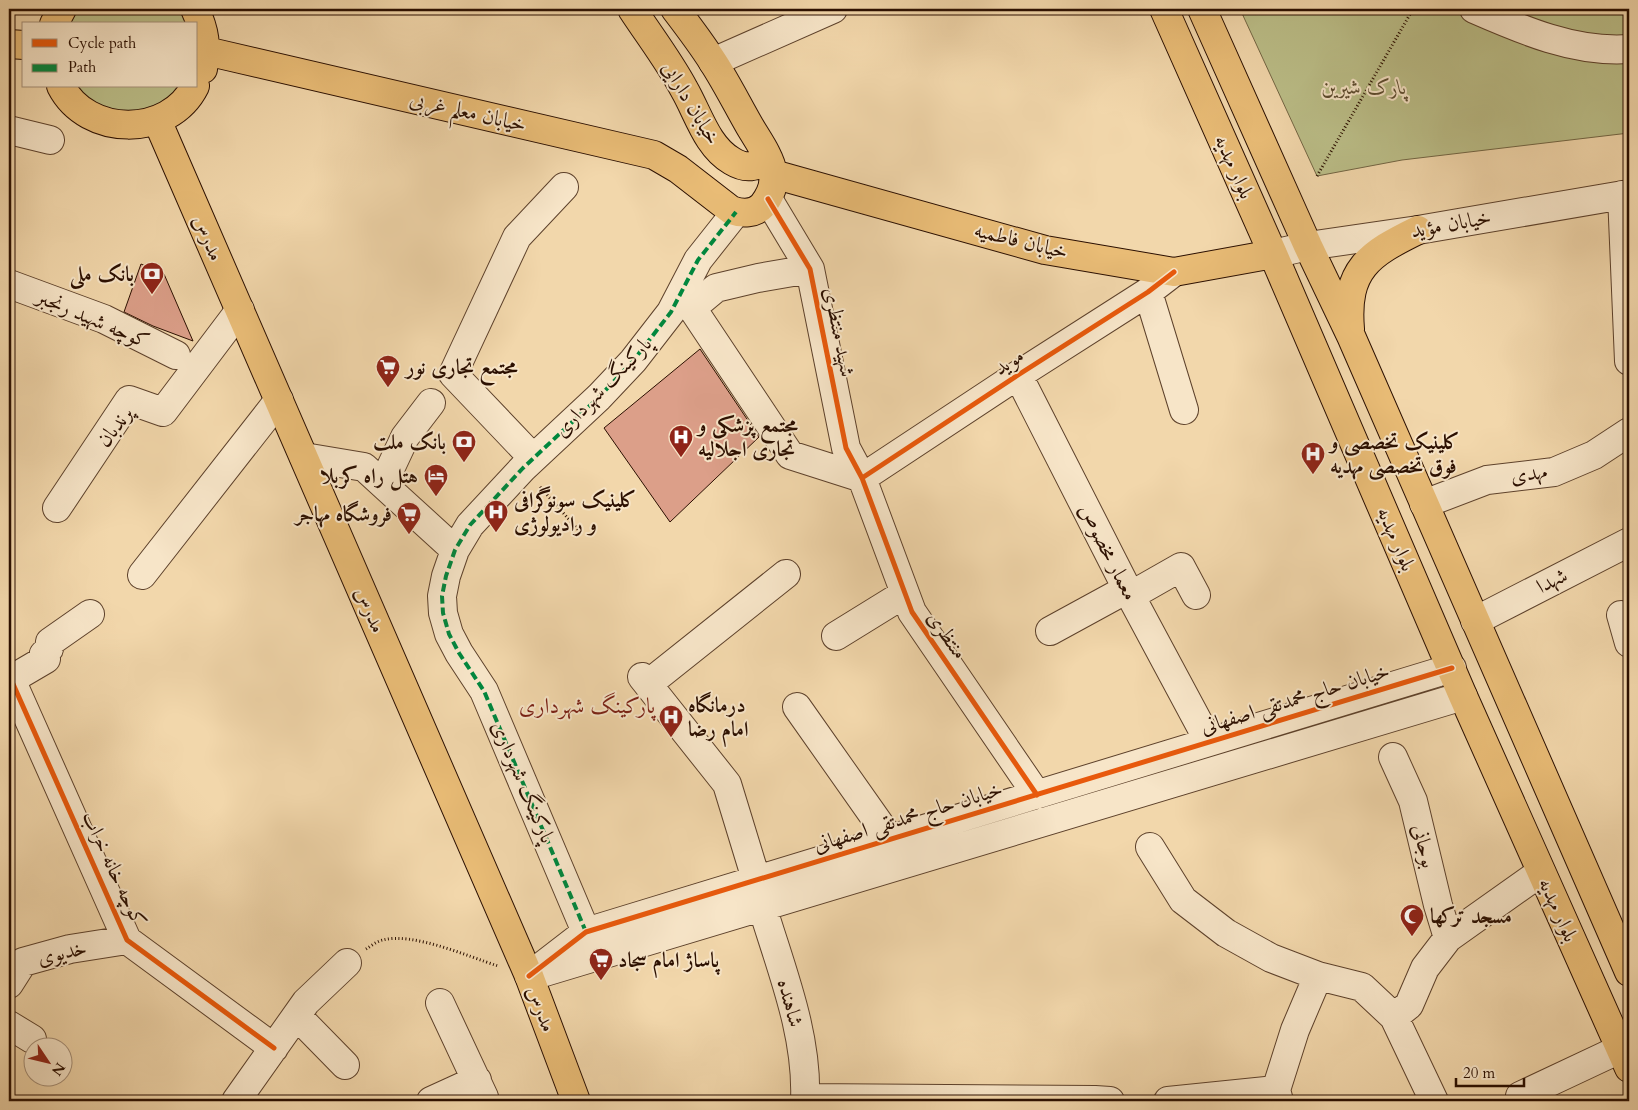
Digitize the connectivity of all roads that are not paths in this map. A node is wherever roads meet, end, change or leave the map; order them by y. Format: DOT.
graph roads {
  1 [pos="62,9"];
  2 [pos="195,9"];
  3 [pos="632,9"];
  4 [pos="675,9"];
  5 [pos="833,9"];
  6 [pos="1164,9"];
  7 [pos="1202,9"];
  8 [pos="1474,9"];
  9 [pos="55,22"];
  10 [pos="9,44"];
  11 [pos="22,45"];
  12 [pos="206,50"];
  13 [pos="1629,50"];
  14 [pos="713,62"];
  15 [pos="198,81"];
  16 [pos="726,87"];
  17 [pos="62,88"];
  18 [pos="194,88"];
  19 [pos="693,106"];
  20 [pos="157,120"];
  21 [pos="9,130"];
  22 [pos="50,140"];
  23 [pos="770,178"];
  24 [pos="564,187"];
  25 [pos="1626,194"];
  26 [pos="727,205"];
  27 [pos="1418,230"];
  28 [pos="1308,246"];
  29 [pos="1269,262"];
  30 [pos="810,269"];
  31 [pos="1174,272"];
  32 [pos="9,284"];
  33 [pos="1628,287"];
  34 [pos="1148,292"];
  35 [pos="240,310"];
  36 [pos="1351,336"];
  37 [pos="1629,345"];
  38 [pos="176,355"];
  39 [pos="1629,361"];
  40 [pos="1018,375"];
  41 [pos="279,400"];
  42 [pos="431,403"];
  43 [pos="1184,410"];
  44 [pos="1629,432"];
  45 [pos="304,456"];
  46 [pos="528,463"];
  47 [pos="862,478"];
  48 [pos="383,484"];
  49 [pos="1424,504"];
  50 [pos="57,508"];
  51 [pos="1629,542"];
  52 [pos="455,550"];
  53 [pos="786,574"];
  54 [pos="142,575"];
  55 [pos="1129,592"];
  56 [pos="904,594"];
  57 [pos="1196,595"];
  58 [pos="90,614"];
  59 [pos="1621,615"];
  60 [pos="1476,621"];
  61 [pos="1050,631"];
  62 [pos="836,636"];
  63 [pos="1629,643"];
  64 [pos="1452,668"];
  65 [pos="9,675"];
  66 [pos="1425,677"];
  67 [pos="1463,696"];
  68 [pos="1436,705"];
  69 [pos="797,707"];
  70 [pos="1201,727"];
  71 [pos="1393,757"];
  72 [pos="1037,795"];
  73 [pos="890,839"];
  74 [pos="1150,847"];
  75 [pos="1541,872"];
  76 [pos="756,879"];
  77 [pos="762,906"];
  78 [pos="586,932"];
  79 [pos="1448,938"];
  80 [pos="126,940"];
  81 [pos="348,963"];
  82 [pos="1629,972"];
  83 [pos="529,976"];
  84 [pos="1318,976"];
  85 [pos="9,984"];
  86 [pos="440,1003"];
  87 [pos="296,1016"];
  88 [pos="1394,1017"];
  89 [pos="9,1025"];
  90 [pos="29,1038"];
  91 [pos="274,1048"];
  92 [pos="1625,1058"];
  93 [pos="345,1064"];
  94 [pos="480,1090"];
  95 [pos="1277,1096"];
  96 [pos="1520,1096"];
  97 [pos="805,1100"];
  98 [pos="236,1101"];
  99 [pos="431,1101"];
  100 [pos="576,1101"];
  101 [pos="1110,1101"];
  102 [pos="1168,1101"];
  103 [pos="1434,1101"];
  1 -- 9 [label="main road"];
  2 -- 12 [label="main road"];
  3 -- 19 [label="main road, خیابان دارایی"];
  4 -- 14 [label="main road, خیابان دارایی"];
  5 -- 14 [label="street"];
  6 -- 29 [label="main road, بلوار مهدیه"];
  7 -- 28 [label="main road, بلوار مهدیه"];
  8 -- 13 [label="street"];
  10 -- 11 [label="main road"];
  12 -- 15 [label="main road"];
  12 -- 26 [label="main road, خیابان معلم غربی"];
  14 -- 16 [label="main road, خیابان دارایی"];
  16 -- 19 [label="main road"];
  16 -- 23 [label="main road, خیابان دارایی"];
  17 -- 20 [label="main road"];
  18 -- 20 [label="main road"];
  19 -- 23 [label="main road, خیابان دارایی"];
  20 -- 35 [label="main road, مدرس"];
  21 -- 22 [label="street"];
  23 -- 26 [label="main road"];
  23 -- 30 [label="street, شهید منتظری"];
  23 -- 31 [label="main road, خیابان فاطمیه"];
  24 -- 46 [label="street"];
  25 -- 27 [label="street, خیابان مؤید"];
  25 -- 33 [label="street"];
  26 -- 46 [label="street, پارکینگ شهرداری"];
  27 -- 28 [label="street, خیابان مؤید"];
  27 -- 36 [label="main road"];
  28 -- 29 [label="street, خیابان مؤید"];
  28 -- 36 [label="main road, بلوار مهدیه"];
  29 -- 31 [label="main road, خیابان فاطمیه"];
  29 -- 64 [label="main road, بلوار مهدیه"];
  30 -- 47 [label="street, شهید منتظری"];
  30 -- 47 [label="street"];
  31 -- 34 [label="street, موید"];
  32 -- 38 [label="street, کوچه شهید رنجبر"];
  33 -- 37 [label="street"];
  34 -- 40 [label="street, موید"];
  34 -- 43 [label="street"];
  35 -- 41 [label="main road, مدرس"];
  35 -- 50 [label="street, پرندبان"];
  36 -- 49 [label="main road, بلوار مهدیه"];
  37 -- 39 [label="street"];
  40 -- 47 [label="street, موید"];
  40 -- 55 [label="street, معمار مخصوص"];
  41 -- 45 [label="main road, مدرس"];
  41 -- 54 [label="street"];
  42 -- 48 [label="street"];
  44 -- 49 [label="street, مهدی"];
  45 -- 48 [label="street"];
  45 -- 83 [label="main road, مدرس"];
  46 -- 52 [label="street, پارکینگ شهرداری"];
  47 -- 56 [label="street, منتظری"];
  48 -- 52 [label="street"];
  49 -- 60 [label="main road, بلوار مهدیه"];
  51 -- 60 [label="street, شهدا"];
  52 -- 78 [label="street, پارکینگ شهرداری"];
  53 -- 76 [label="street"];
  55 -- 57 [label="street"];
  55 -- 61 [label="street"];
  55 -- 70 [label="street, معمار مخصوص"];
  56 -- 62 [label="street"];
  56 -- 72 [label="street, منتظری"];
  58 -- 65 [label="street"];
  59 -- 63 [label="street"];
  60 -- 82 [label="main road, بلوار مهدیه"];
  64 -- 66 [label="street, خیابان حاج محمدتقی اصفهانی"];
  64 -- 67 [label="main road, بلوار مهدیه"];
  65 -- 80 [label="street, کوچه خانه خراب"];
  66 -- 68 [label="street"];
  66 -- 72 [label="street, خیابان حاج محمدتقی اصفهانی"];
  67 -- 68 [label="street, خیابان حاج محمدتقی اصفهانی"];
  67 -- 75 [label="main road, بلوار مهدیه"];
  68 -- 77 [label="street, خیابان حاج محمدتقی اصفهانی"];
  69 -- 73 [label="street"];
  71 -- 79 [label="street, بوجانی"];
  72 -- 73 [label="street, خیابان حاج محمدتقی اصفهانی"];
  73 -- 76 [label="street, خیابان حاج محمدتقی اصفهانی"];
  74 -- 84 [label="street"];
  75 -- 79 [label="street"];
  75 -- 92 [label="main road, بلوار مهدیه"];
  76 -- 78 [label="street, خیابان حاج محمدتقی اصفهانی"];
  77 -- 83 [label="street, خیابان حاج محمدتقی اصفهانی"];
  77 -- 97 [label="street, شاهنده"];
  78 -- 83 [label="street, خیابان حاج محمدتقی اصفهانی"];
  79 -- 88 [label="street"];
  80 -- 85 [label="street, خدیوی"];
  80 -- 91 [label="street, کوچه خانه خراب"];
  81 -- 87 [label="street"];
  83 -- 100 [label="main road, مدرس"];
  84 -- 88 [label="street"];
  84 -- 95 [label="street"];
  86 -- 94 [label="street"];
  87 -- 91 [label="street"];
  87 -- 93 [label="street"];
  88 -- 103 [label="street"];
  89 -- 90 [label="street"];
  91 -- 98 [label="street"];
  92 -- 96 [label="street"];
  94 -- 99 [label="street"];
  95 -- 102 [label="street"];
  97 -- 101 [label="street"];
}
